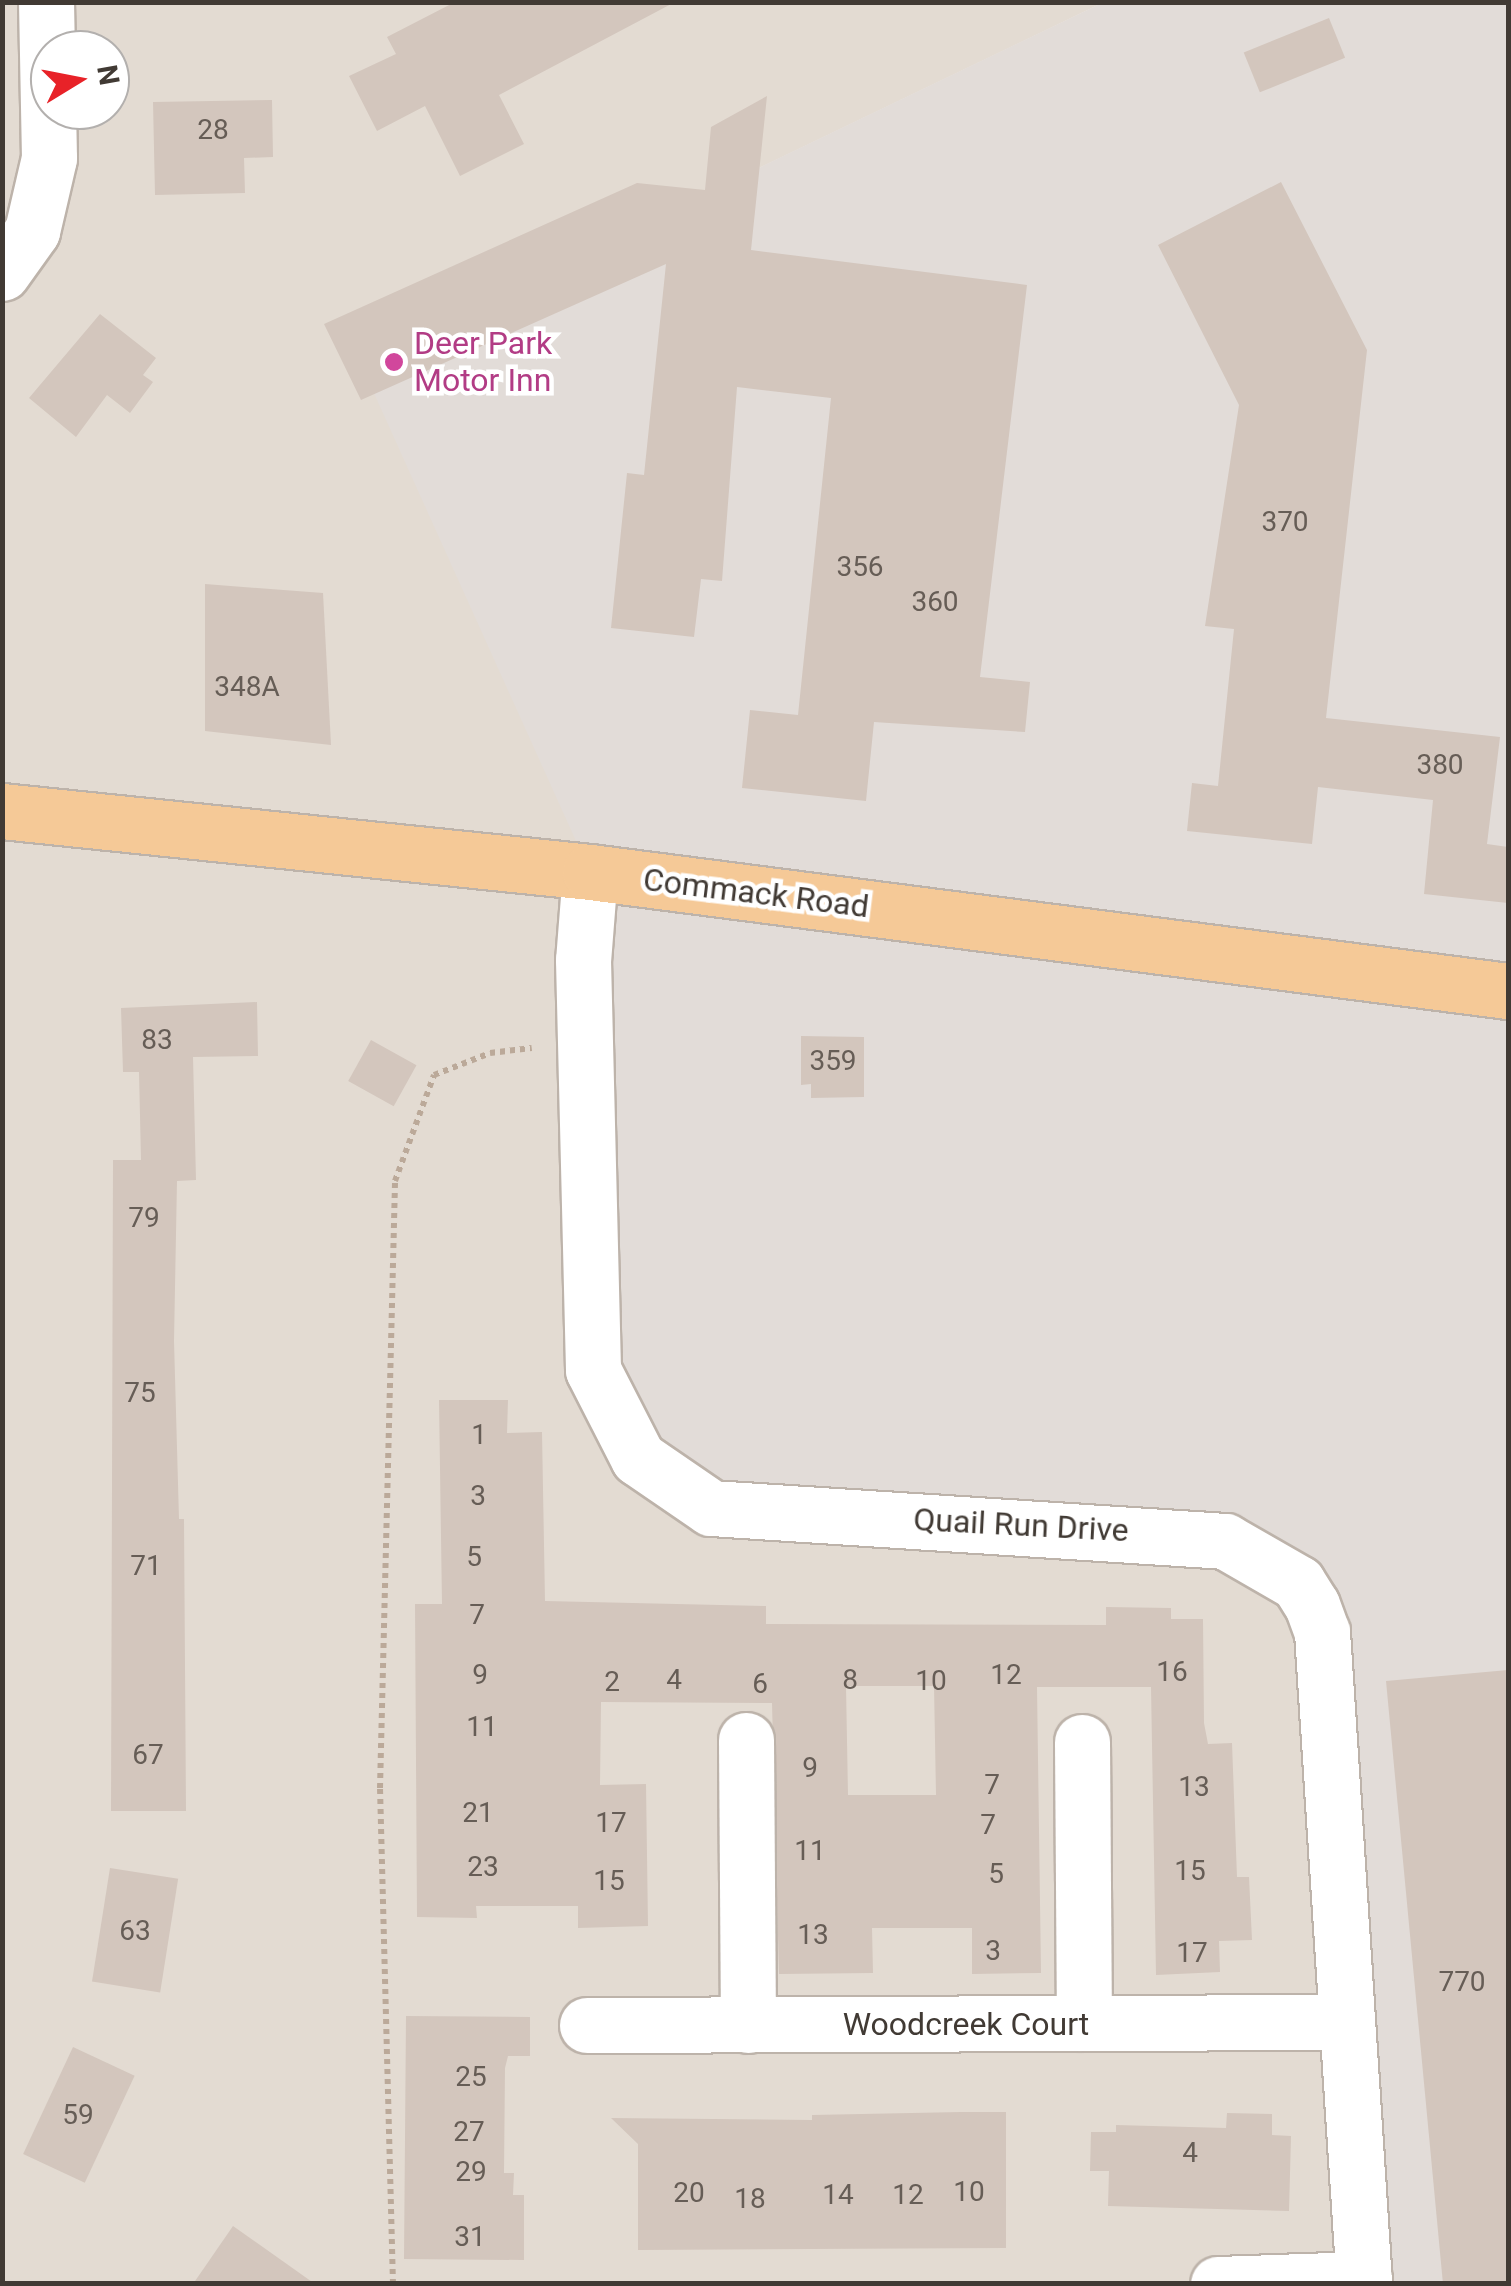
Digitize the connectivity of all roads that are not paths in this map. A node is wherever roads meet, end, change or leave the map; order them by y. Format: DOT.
graph roads {
  1 [pos="46,2"];
  2 [pos="2,273"];
  3 [pos="2,812"];
  4 [pos="590,872"];
  5 [pos="1508,990"];
  6 [pos="746,1740"];
  7 [pos="1082,1742"];
  8 [pos="1346,2022"];
  9 [pos="1084,2023"];
  10 [pos="748,2025"];
  11 [pos="587,2026"];
  12 [pos="1364,2281"];
  13 [pos="1218,2284"];
  1 -- 2 [label="street"];
  3 -- 4 [label="main road, Commack Road"];
  4 -- 5 [label="main road, Commack Road"];
  4 -- 8 [label="street, Quail Run Drive"];
  6 -- 10 [label="street"];
  7 -- 9 [label="street"];
  8 -- 9 [label="street, Woodcreek Court"];
  8 -- 12 [label="street, Quail Run Drive"];
  9 -- 10 [label="street, Woodcreek Court"];
  10 -- 11 [label="street, Woodcreek Court"];
  12 -- 13 [label="street"];
}
